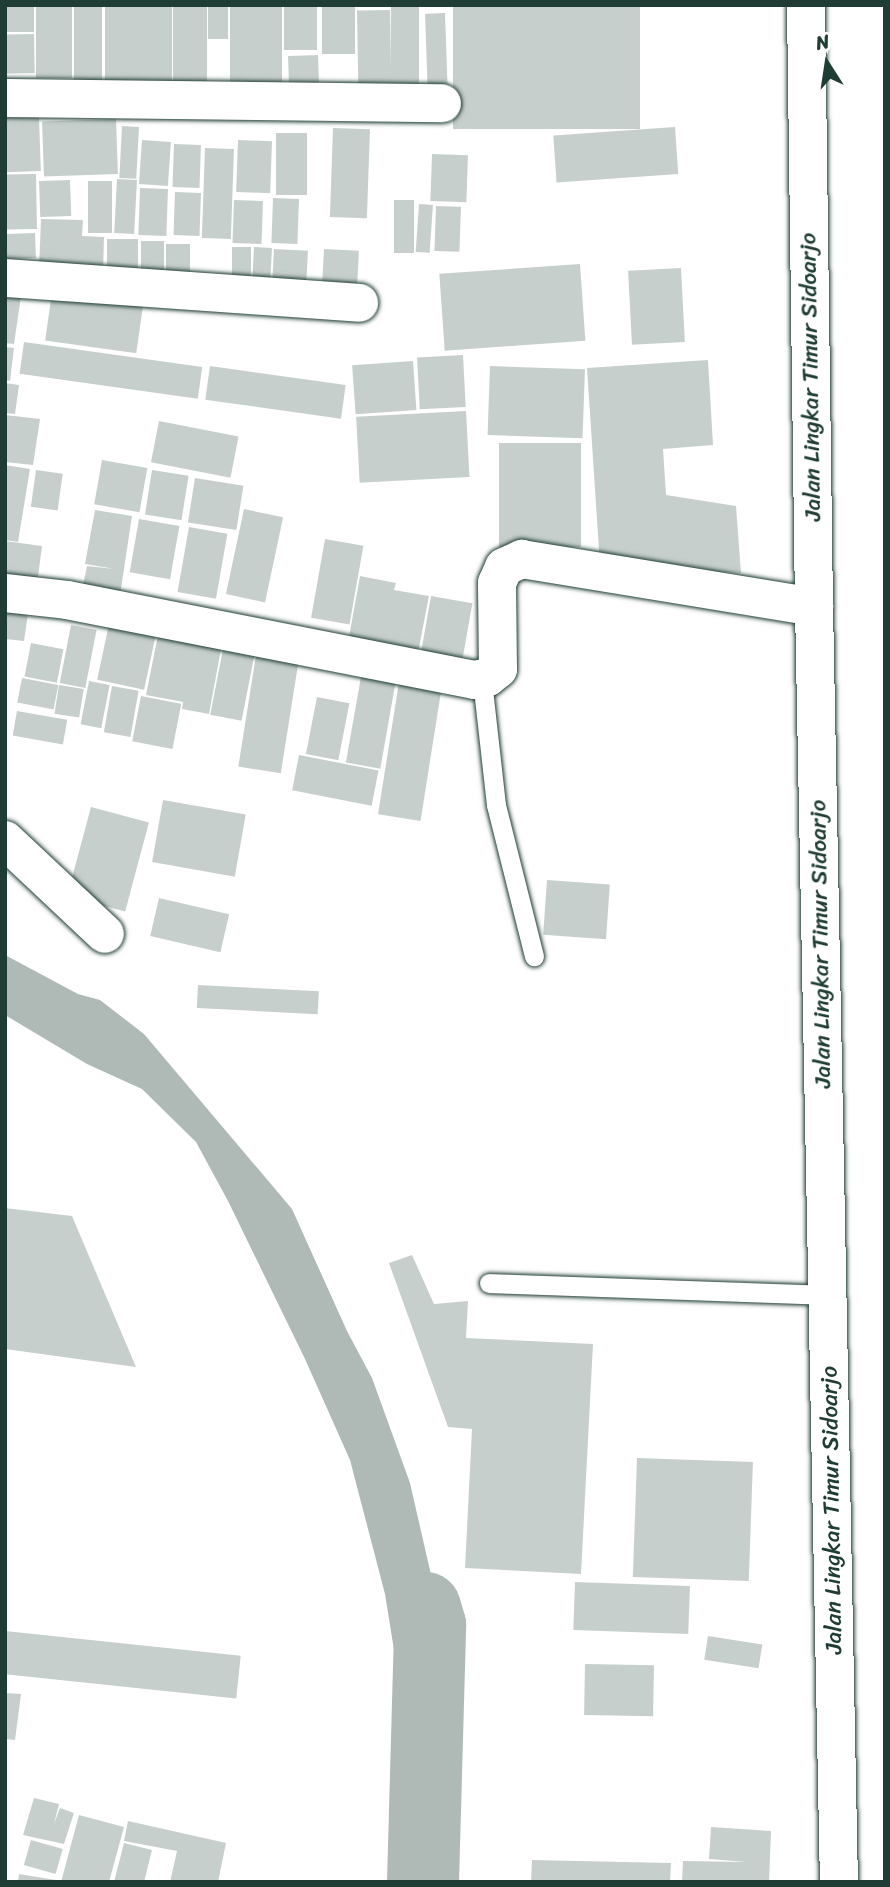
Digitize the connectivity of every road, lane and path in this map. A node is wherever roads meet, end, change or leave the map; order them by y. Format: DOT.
graph roads {
  1 [pos="806,5"];
  2 [pos="5,98"];
  3 [pos="442,103"];
  4 [pos="5,278"];
  5 [pos="359,303"];
  6 [pos="5,593"];
  7 [pos="814,607"];
  8 [pos="482,680"];
  9 [pos="5,840"];
  10 [pos="105,934"];
  11 [pos="534,956"];
  12 [pos="489,1283"];
  13 [pos="828,1295"];
  14 [pos="839,1882"];
  1 -- 7 [label="main road, Jalan Lingkar Timur Sidoarjo"];
  2 -- 3 [label="main road"];
  4 -- 5 [label="main road"];
  6 -- 8 [label="main road"];
  7 -- 8 [label="main road"];
  7 -- 13 [label="main road, Jalan Lingkar Timur Sidoarjo"];
  8 -- 11 [label="lane"];
  9 -- 10 [label="main road"];
  12 -- 13 [label="lane"];
  13 -- 14 [label="main road, Jalan Lingkar Timur Sidoarjo"];
}
